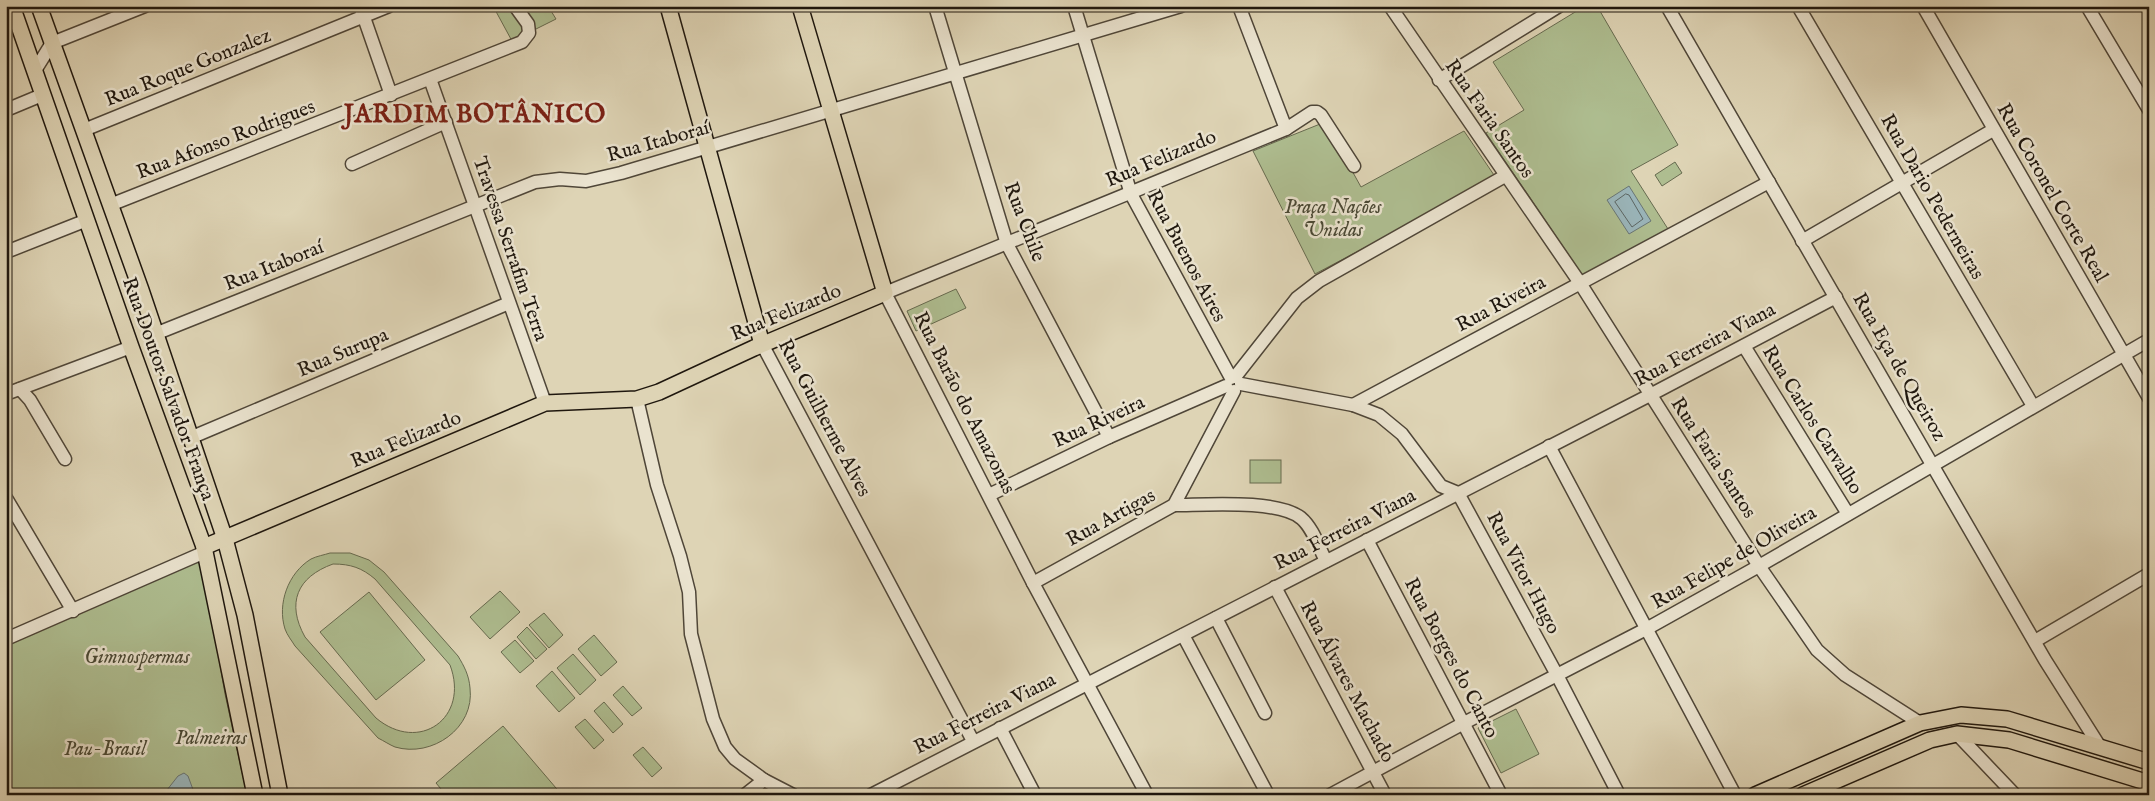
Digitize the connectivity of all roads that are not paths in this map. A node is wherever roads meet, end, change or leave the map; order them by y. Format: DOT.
graph roads {
  1 [pos="12,6"];
  2 [pos="145,6"];
  3 [pos="389,6"];
  4 [pos="515,6"];
  5 [pos="668,6"];
  6 [pos="800,6"];
  7 [pos="934,6"];
  8 [pos="1074,6"];
  9 [pos="1181,6"];
  10 [pos="1239,6"];
  11 [pos="1390,6"];
  12 [pos="1559,6"];
  13 [pos="1667,6"];
  14 [pos="1798,6"];
  15 [pos="1923,6"];
  16 [pos="2087,6"];
  17 [pos="40,9"];
  18 [pos="362,11"];
  19 [pos="1082,35"];
  20 [pos="52,43"];
  21 [pos="34,72"];
  22 [pos="955,73"];
  23 [pos="430,79"];
  24 [pos="1439,80"];
  25 [pos="391,94"];
  26 [pos="42,95"];
  27 [pos="6,110"];
  28 [pos="2149,110"];
  29 [pos="831,111"];
  30 [pos="446,122"];
  31 [pos="84,130"];
  32 [pos="1286,130"];
  33 [pos="1993,130"];
  34 [pos="707,148"];
  35 [pos="352,164"];
  36 [pos="1354,166"];
  37 [pos="1506,176"];
  38 [pos="1769,182"];
  39 [pos="1902,182"];
  40 [pos="1131,194"];
  41 [pos="110,205"];
  42 [pos="476,205"];
  43 [pos="87,220"];
  44 [pos="1802,241"];
  45 [pos="1007,244"];
  46 [pos="6,252"];
  47 [pos="1580,283"];
  48 [pos="885,293"];
  49 [pos="1836,298"];
  50 [pos="510,303"];
  51 [pos="155,334"];
  52 [pos="2149,340"];
  53 [pos="762,344"];
  54 [pos="1744,346"];
  55 [pos="131,347"];
  56 [pos="2124,354"];
  57 [pos="1233,383"];
  58 [pos="20,388"];
  59 [pos="6,394"];
  60 [pos="1650,395"];
  61 [pos="638,398"];
  62 [pos="2149,398"];
  63 [pos="545,403"];
  64 [pos="1353,405"];
  65 [pos="2033,406"];
  66 [pos="1109,437"];
  67 [pos="190,438"];
  68 [pos="1549,446"];
  69 [pos="65,459"];
  70 [pos="1934,464"];
  71 [pos="1458,493"];
  72 [pos="989,495"];
  73 [pos="6,498"];
  74 [pos="1174,505"];
  75 [pos="1848,514"];
  76 [pos="225,539"];
  77 [pos="1367,540"];
  78 [pos="204,550"];
  79 [pos="1326,561"];
  80 [pos="1759,566"];
  81 [pos="2149,574"];
  82 [pos="1033,582"];
  83 [pos="1275,587"];
  84 [pos="73,611"];
  85 [pos="1216,618"];
  86 [pos="1648,628"];
  87 [pos="1183,635"];
  88 [pos="6,639"];
  89 [pos="2035,641"];
  90 [pos="1557,676"];
  91 [pos="1088,683"];
  92 [pos="1265,712"];
  93 [pos="1464,723"];
  94 [pos="1920,723"];
  95 [pos="1000,728"];
  96 [pos="1957,734"];
  97 [pos="973,741"];
  98 [pos="2100,747"];
  99 [pos="2149,762"];
  100 [pos="1374,772"];
  101 [pos="764,780"];
  102 [pos="2149,783"];
  103 [pos="1817,792"];
  104 [pos="254,795"];
  105 [pos="280,795"];
  106 [pos="745,795"];
  107 [pos="792,795"];
  108 [pos="871,795"];
  109 [pos="1035,795"];
  110 [pos="1147,795"];
  111 [pos="1268,795"];
  112 [pos="1330,795"];
  113 [pos="1385,795"];
  114 [pos="1501,795"];
  115 [pos="1619,795"];
  116 [pos="1736,795"];
  117 [pos="1755,795"];
  118 [pos="2015,795"];
  1 -- 21 [label="main road, Rua Doutor Salvador França"];
  2 -- 20 [label="street"];
  3 -- 18 [label="street, Rua Roque Gonzalez"];
  4 -- 23 [label="street, Rua Afonso Rodrigues"];
  5 -- 34 [label="main road, Rua Guilherme Alves"];
  6 -- 29 [label="main road, Rua Barão do Amazonas"];
  7 -- 22 [label="street, Rua Chile"];
  8 -- 19 [label="street, Rua Buenos Aires"];
  9 -- 19 [label="street, Rua Itaboraí"];
  10 -- 32 [label="street"];
  11 -- 24 [label="street, Rua Faria Santos"];
  12 -- 24 [label="street"];
  13 -- 38 [label="street, Rua Eça de Queiroz"];
  14 -- 39 [label="street, Rua Dario Pederneiras"];
  15 -- 33 [label="street, Rua Coronel Corte Real"];
  16 -- 28 [label="street"];
  17 -- 20 [label="main road, Rua Doutor Salvador França"];
  18 -- 25 [label="street"];
  18 -- 31 [label="street, Rua Roque Gonzalez"];
  19 -- 22 [label="street, Rua Itaboraí"];
  19 -- 40 [label="street, Rua Buenos Aires"];
  20 -- 21 [label="street"];
  20 -- 31 [label="main road, Rua Doutor Salvador França"];
  21 -- 26 [label="main road, Rua Doutor Salvador França"];
  22 -- 29 [label="street, Rua Itaboraí"];
  22 -- 45 [label="street, Rua Chile"];
  23 -- 25 [label="street, Rua Afonso Rodrigues"];
  23 -- 30 [label="street, Travessa Serrafim Terra"];
  24 -- 37 [label="street, Rua Faria Santos"];
  25 -- 41 [label="street, Rua Afonso Rodrigues"];
  26 -- 27 [label="street"];
  26 -- 43 [label="main road, Rua Doutor Salvador França"];
  29 -- 34 [label="street, Rua Itaboraí"];
  29 -- 48 [label="main road, Rua Barão do Amazonas"];
  30 -- 35 [label="street"];
  30 -- 42 [label="street, Travessa Serrafim Terra"];
  31 -- 41 [label="main road, Rua Doutor Salvador França"];
  32 -- 36 [label="street, Rua Felizardo"];
  32 -- 40 [label="street, Rua Felizardo"];
  33 -- 39 [label="street"];
  33 -- 56 [label="street, Rua Coronel Corte Real"];
  34 -- 42 [label="street, Rua Itaboraí"];
  34 -- 53 [label="main road, Rua Guilherme Alves"];
  37 -- 47 [label="street, Rua Faria Santos"];
  37 -- 57 [label="street, Rua Artigas"];
  38 -- 44 [label="street, Rua Eça de Queiroz"];
  38 -- 47 [label="street, Rua Riveira"];
  39 -- 44 [label="street"];
  39 -- 65 [label="street, Rua Dario Pederneiras"];
  40 -- 45 [label="street, Rua Felizardo"];
  40 -- 57 [label="street, Rua Buenos Aires"];
  41 -- 51 [label="main road, Rua Doutor Salvador França"];
  42 -- 50 [label="street, Travessa Serrafim Terra"];
  42 -- 51 [label="street, Rua Itaboraí"];
  43 -- 46 [label="street"];
  43 -- 55 [label="main road, Rua Doutor Salvador França"];
  44 -- 49 [label="street, Rua Eça de Queiroz"];
  45 -- 48 [label="street, Rua Felizardo"];
  45 -- 66 [label="street, Rua Chile"];
  47 -- 60 [label="street, Rua Faria Santos"];
  47 -- 64 [label="street, Rua Riveira"];
  48 -- 53 [label="main road, Rua Felizardo"];
  48 -- 72 [label="street, Rua Barão do Amazonas"];
  49 -- 54 [label="street, Rua Ferreira Viana"];
  49 -- 70 [label="street, Rua Eça de Queiroz"];
  50 -- 63 [label="street, Travessa Serrafim Terra"];
  50 -- 67 [label="street, Rua Surupa"];
  51 -- 67 [label="main road, Rua Doutor Salvador França"];
  52 -- 56 [label="street, Rua Felipe de Oliveira"];
  53 -- 61 [label="main road, Rua Felizardo"];
  53 -- 97 [label="street, Rua Guilherme Alves"];
  54 -- 60 [label="street, Rua Ferreira Viana"];
  54 -- 75 [label="street, Rua Carlos Carvalho"];
  55 -- 58 [label="street"];
  55 -- 78 [label="main road, Rua Doutor Salvador França"];
  56 -- 62 [label="street, Rua Coronel Corte Real"];
  56 -- 65 [label="street, Rua Felipe de Oliveira"];
  57 -- 64 [label="street"];
  57 -- 66 [label="street, Rua Riveira"];
  57 -- 74 [label="street, Rua Artigas"];
  58 -- 59 [label="street"];
  58 -- 69 [label="street"];
  60 -- 68 [label="street, Rua Ferreira Viana"];
  60 -- 80 [label="street, Rua Faria Santos"];
  61 -- 63 [label="main road, Rua Felizardo"];
  61 -- 101 [label="street"];
  63 -- 76 [label="main road, Rua Felizardo"];
  64 -- 71 [label="street"];
  65 -- 70 [label="street, Rua Felipe de Oliveira"];
  66 -- 72 [label="street, Rua Riveira"];
  67 -- 76 [label="main road, Rua Doutor Salvador França"];
  68 -- 71 [label="street, Rua Ferreira Viana"];
  68 -- 86 [label="street"];
  70 -- 75 [label="street, Rua Felipe de Oliveira"];
  70 -- 89 [label="street, Rua Eça de Queiroz"];
  71 -- 77 [label="street, Rua Ferreira Viana"];
  71 -- 90 [label="street, Rua Vitor Hugo"];
  72 -- 82 [label="street, Rua Barão do Amazonas"];
  73 -- 84 [label="street"];
  74 -- 79 [label="street"];
  74 -- 82 [label="street, Rua Artigas"];
  75 -- 80 [label="street, Rua Felipe de Oliveira"];
  76 -- 78 [label="main road, Rua Felizardo"];
  76 -- 105 [label="main road, Rua Doutor Salvador França"];
  77 -- 79 [label="street, Rua Ferreira Viana"];
  77 -- 93 [label="street, Rua Borges do Canto"];
  78 -- 84 [label="street, Rua Felizardo"];
  78 -- 104 [label="main road, Rua Doutor Salvador França"];
  79 -- 83 [label="street, Rua Ferreira Viana"];
  80 -- 86 [label="street, Rua Felipe de Oliveira"];
  80 -- 94 [label="street, Rua Faria Santos"];
  81 -- 89 [label="street"];
  82 -- 91 [label="street, Rua Barão do Amazonas"];
  83 -- 85 [label="street, Rua Ferreira Viana"];
  83 -- 100 [label="street, Rua Álvares Machado"];
  84 -- 88 [label="street, Rua Felizardo"];
  85 -- 87 [label="street, Rua Ferreira Viana"];
  85 -- 92 [label="street"];
  86 -- 90 [label="street, Rua Felipe de Oliveira"];
  86 -- 116 [label="street"];
  87 -- 91 [label="street, Rua Ferreira Viana"];
  87 -- 111 [label="street"];
  89 -- 98 [label="street, Rua Eça de Queiroz"];
  90 -- 93 [label="street, Rua Felipe de Oliveira"];
  90 -- 115 [label="street, Rua Vitor Hugo"];
  91 -- 95 [label="street, Rua Ferreira Viana"];
  91 -- 110 [label="street, Rua Barão do Amazonas"];
  93 -- 100 [label="street, Rua Felipe de Oliveira"];
  93 -- 114 [label="street, Rua Borges do Canto"];
  94 -- 98 [label="main road"];
  94 -- 117 [label="main road"];
  95 -- 97 [label="street, Rua Ferreira Viana"];
  95 -- 109 [label="street"];
  96 -- 102 [label="main road"];
  96 -- 103 [label="main road"];
  96 -- 118 [label="street"];
  97 -- 108 [label="street, Rua Ferreira Viana"];
  98 -- 99 [label="main road"];
  100 -- 112 [label="street, Rua Felipe de Oliveira"];
  100 -- 113 [label="street, Rua Álvares Machado"];
  101 -- 106 [label="street"];
  101 -- 107 [label="street"];
}
